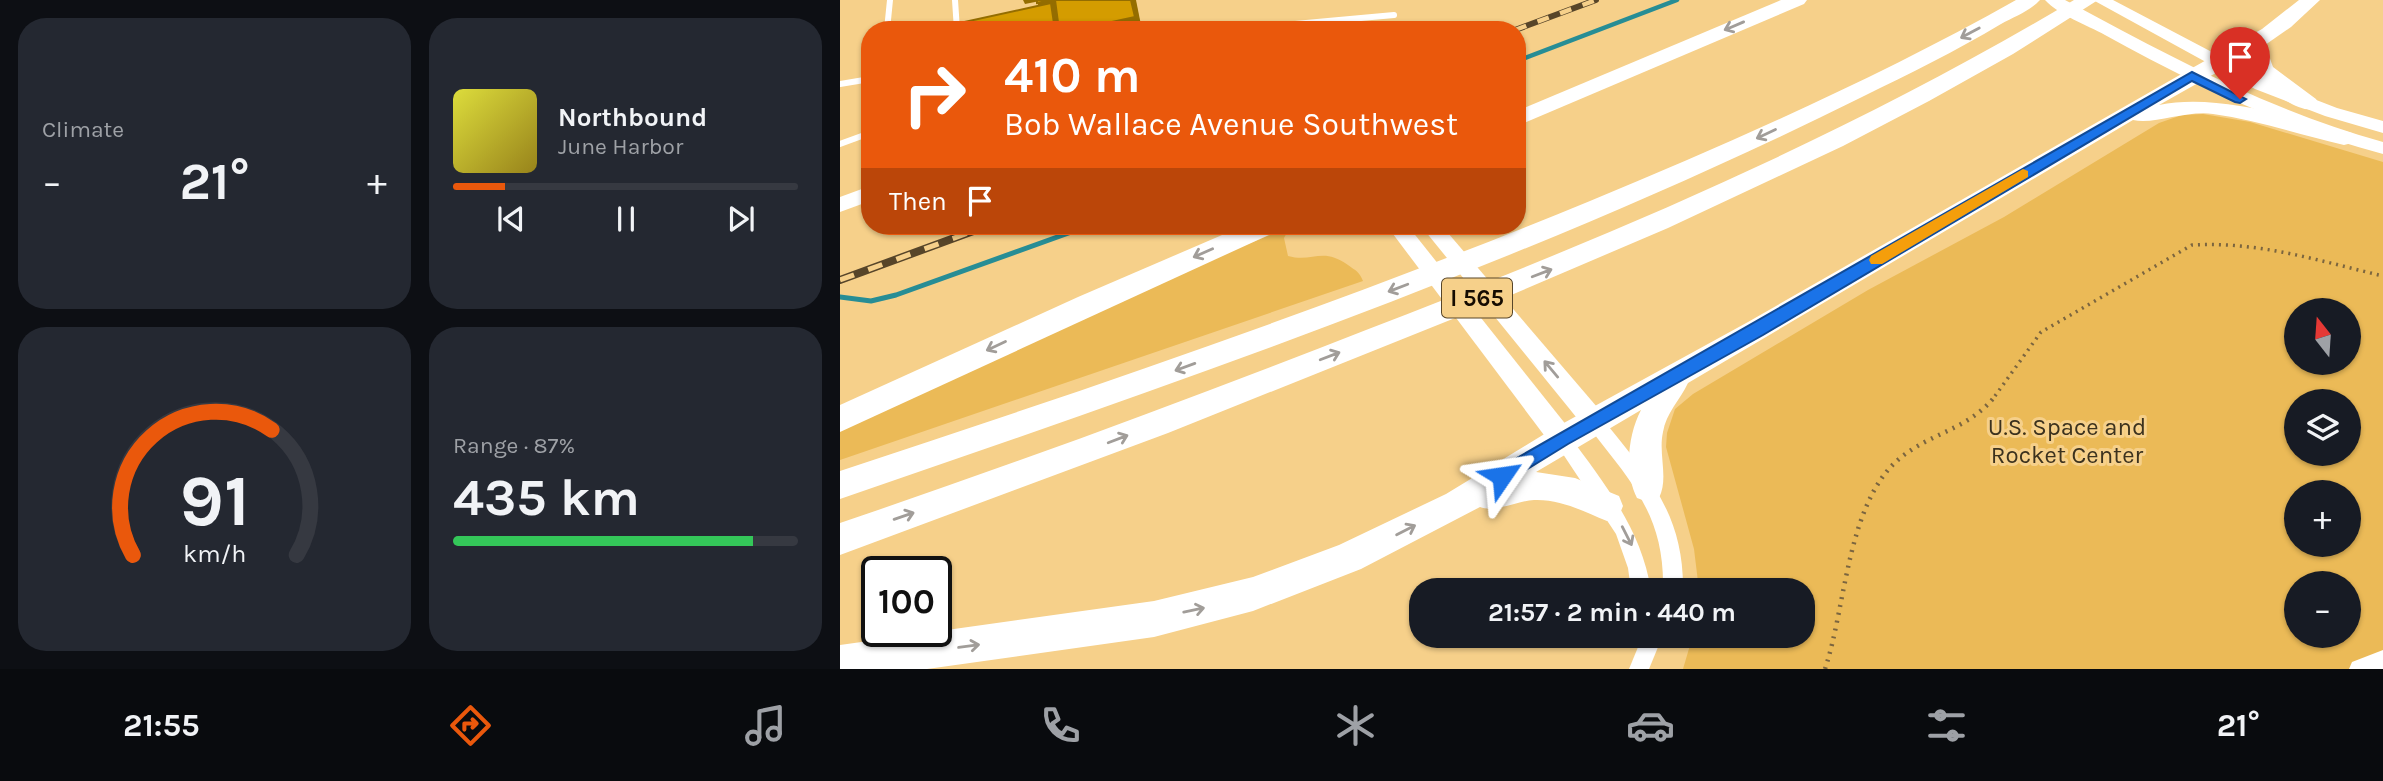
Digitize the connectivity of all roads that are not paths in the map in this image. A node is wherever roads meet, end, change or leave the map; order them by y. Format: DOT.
graph roads {
  1 [pos="890,0"];
  2 [pos="956,0"];
  3 [pos="1797,0"];
  4 [pos="2030,0"];
  5 [pos="2053,0"];
  6 [pos="2088,0"];
  7 [pos="2101,0"];
  8 [pos="2310,0"];
  9 [pos="1394,15"];
  10 [pos="888,21"];
  11 [pos="957,21"];
  12 [pos="1328,21"];
  13 [pos="2254,43"];
  14 [pos="2217,63"];
  15 [pos="2192,76"];
  16 [pos="861,80"];
  17 [pos="840,84"];
  18 [pos="2308,104"];
  19 [pos="1526,115"];
  20 [pos="2111,123"];
  21 [pos="2383,127"];
  22 [pos="861,136"];
  23 [pos="2344,138"];
  24 [pos="840,144"];
  25 [pos="2383,148"];
  26 [pos="861,182"];
  27 [pos="840,190"];
  28 [pos="861,197"];
  29 [pos="840,205"];
  30 [pos="1245,235"];
  31 [pos="1404,235"];
  32 [pos="1439,235"];
  33 [pos="1681,372"];
  34 [pos="840,419"];
  35 [pos="1594,421"];
  36 [pos="1562,439"];
  37 [pos="840,485"];
  38 [pos="1648,488"];
  39 [pos="1457,504"];
  40 [pos="1607,506"];
  41 [pos="840,539"];
  42 [pos="1639,578"];
  43 [pos="1672,578"];
  44 [pos="1647,648"];
  45 [pos="2383,660"];
  46 [pos="840,663"];
  47 [pos="1639,669"];
  48 [pos="2359,669"];
  1 -- 10 [label="lane"];
  2 -- 11 [label="lane"];
  3 -- 19 [label="highway, one-way"];
  4 -- 37 [label="highway, I 565, one-way"];
  5 -- 15 [label="main road"];
  41 -- 6 [label="highway, I 565, one-way"];
  7 -- 14 [label="main road"];
  8 -- 13 [label="highway"];
  9 -- 12 [label="lane"];
  13 -- 14 [label="highway"];
  13 -- 18 [label="highway"];
  14 -- 15 [label="highway"];
  14 -- 18 [label="main road"];
  15 -- 20 [label="highway"];
  15 -- 23 [label="main road"];
  16 -- 17 [label="lane"];
  18 -- 21 [label="main road"];
  20 -- 23 [label="highway"];
  20 -- 33 [label="highway"];
  22 -- 24 [label="lane"];
  23 -- 25 [label="main road"];
  26 -- 27 [label="main road"];
  28 -- 29 [label="main road"];
  30 -- 34 [label="highway, one-way"];
  31 -- 36 [label="main road"];
  35 -- 32 [label="main road, one-way"];
  33 -- 35 [label="highway"];
  33 -- 38 [label="highway"];
  35 -- 36 [label="highway"];
  35 -- 38 [label="street"];
  36 -- 39 [label="highway"];
  36 -- 40 [label="street"];
  38 -- 43 [label="street"];
  39 -- 40 [label="highway"];
  46 -- 39 [label="highway, one-way"];
  40 -- 42 [label="street, one-way"];
  44 -- 47 [label="street"];
  45 -- 48 [label="street"];
}
